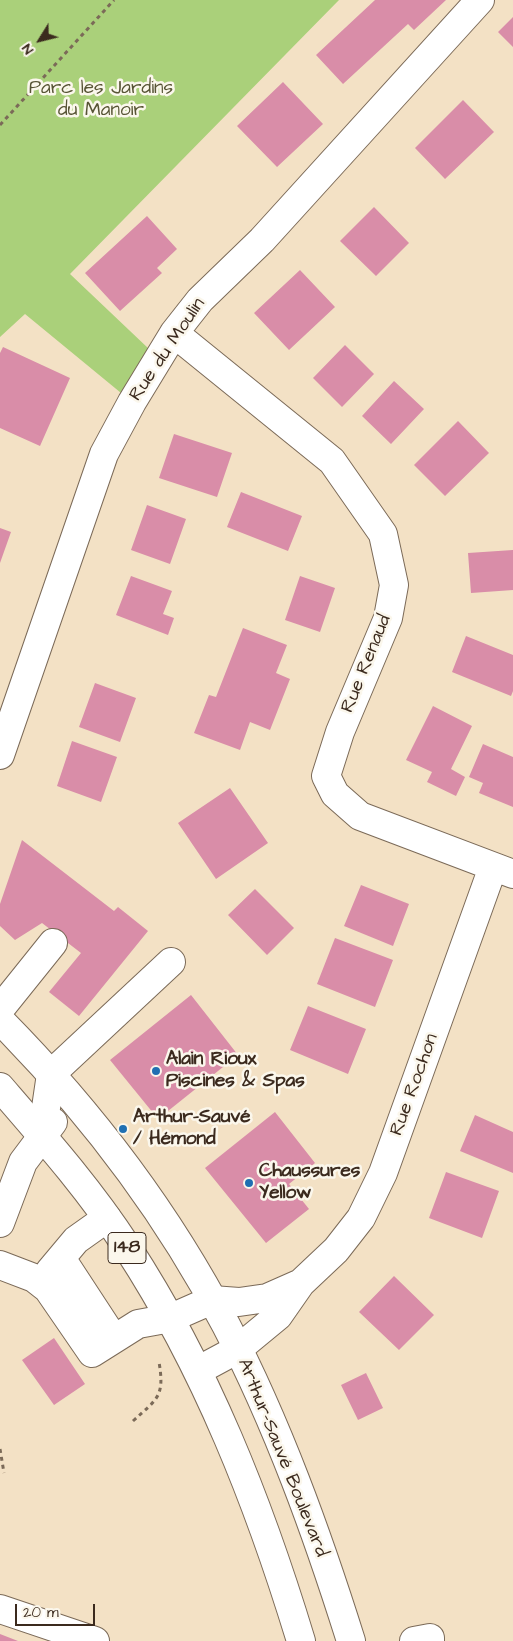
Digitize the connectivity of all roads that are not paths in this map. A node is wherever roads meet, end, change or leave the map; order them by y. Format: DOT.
graph roads {
  1 [pos="480,0"];
  2 [pos="174,333"];
  3 [pos="0,755"];
  4 [pos="503,870"];
  5 [pos="53,943"];
  6 [pos="171,962"];
  7 [pos="0,1009"];
  8 [pos="0,1020"];
  9 [pos="51,1074"];
  10 [pos="0,1087"];
  11 [pos="73,1099"];
  12 [pos="42,1135"];
  13 [pos="107,1218"];
  14 [pos="0,1223"];
  15 [pos="61,1258"];
  16 [pos="0,1265"];
  17 [pos="41,1282"];
  18 [pos="301,1283"];
  19 [pos="212,1300"];
  20 [pos="171,1318"];
  21 [pos="114,1338"];
  22 [pos="238,1350"];
  23 [pos="199,1370"];
  24 [pos="0,1609"];
  25 [pos="95,1641"];
  26 [pos="301,1641"];
  27 [pos="351,1641"];
  28 [pos="414,1641"];
  29 [pos="430,1641"];
  1 -- 2 [label="street, Rue du Moulin"];
  2 -- 3 [label="street, Rue du Moulin"];
  2 -- 4 [label="street, Rue Renaud"];
  4 -- 18 [label="street, Rue Rochon"];
  5 -- 7 [label="street"];
  6 -- 9 [label="street"];
  8 -- 9 [label="street, Arthur-Sauvé Boulevard / 148"];
  9 -- 11 [label="street, Arthur-Sauvé Boulevard / 148"];
  9 -- 12 [label="street"];
  10 -- 12 [label="street, 148"];
  11 -- 12 [label="street"];
  11 -- 19 [label="street, Arthur-Sauvé Boulevard / 148"];
  12 -- 13 [label="street, 148"];
  12 -- 14 [label="street"];
  13 -- 15 [label="street"];
  13 -- 20 [label="street, 148"];
  15 -- 17 [label="street"];
  15 -- 21 [label="street"];
  16 -- 17 [label="street"];
  17 -- 21 [label="street"];
  18 -- 19 [label="street, Rue Rochon"];
  18 -- 22 [label="street, Rue Rochon"];
  19 -- 20 [label="street"];
  19 -- 22 [label="street, Arthur-Sauvé Boulevard / 148"];
  20 -- 21 [label="street"];
  20 -- 23 [label="street, 148"];
  22 -- 23 [label="street, Rue Rochon"];
  22 -- 27 [label="street, Arthur-Sauvé Boulevard / 148"];
  23 -- 26 [label="street, 148"];
  24 -- 25 [label="street"];
  28 -- 29 [label="street"];
}
